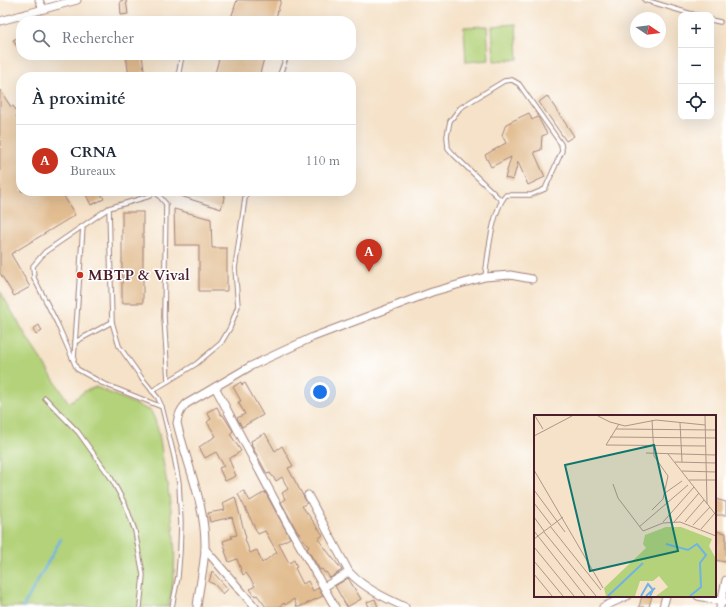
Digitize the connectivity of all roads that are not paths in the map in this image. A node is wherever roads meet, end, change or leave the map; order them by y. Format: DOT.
graph roads {
  1 [pos="39,0"];
  2 [pos="77,0"];
  3 [pos="645,0"];
  4 [pos="43,9"];
  5 [pos="685,12"];
  6 [pos="18,16"];
  7 [pos="16,17"];
  8 [pos="0,21"];
  9 [pos="714,21"];
  10 [pos="720,22"];
  11 [pos="181,60"];
  12 [pos="286,60"];
  13 [pos="179,72"];
  14 [pos="282,72"];
  15 [pos="150,196"];
  16 [pos="159,196"];
  17 [pos="245,196"];
  18 [pos="501,200"];
  19 [pos="109,208"];
  20 [pos="83,226"];
  21 [pos="485,277"];
  22 [pos="532,279"];
  23 [pos="112,322"];
  24 [pos="75,342"];
  25 [pos="74,361"];
  26 [pos="168,381"];
  27 [pos="215,387"];
  28 [pos="152,391"];
  29 [pos="45,398"];
  30 [pos="162,407"];
  31 [pos="308,495"];
  32 [pos="205,549"];
  33 [pos="349,572"];
  34 [pos="726,580"];
  35 [pos="324,586"];
  36 [pos="625,597"];
  37 [pos="666,597"];
  38 [pos="701,597"];
  39 [pos="390,600"];
  40 [pos="722,603"];
  41 [pos="140,607"];
  42 [pos="172,607"];
  43 [pos="197,607"];
  44 [pos="255,607"];
  45 [pos="336,607"];
  46 [pos="393,607"];
  47 [pos="405,607"];
  48 [pos="603,607"];
  49 [pos="663,607"];
  1 -- 4 [label="street"];
  2 -- 4 [label="street"];
  3 -- 5 [label="lane"];
  4 -- 6 [label="street"];
  7 -- 8 [label="street"];
  9 -- 10 [label="lane"];
  11 -- 13 [label="lane"];
  12 -- 14 [label="lane"];
  15 -- 19 [label="lane"];
  16 -- 26 [label="lane"];
  17 -- 26 [label="lane"];
  18 -- 18 [label="lane"];
  18 -- 21 [label="lane"];
  19 -- 20 [label="lane"];
  19 -- 23 [label="lane"];
  20 -- 24 [label="lane"];
  20 -- 25 [label="lane"];
  21 -- 22 [label="street"];
  21 -- 27 [label="street"];
  23 -- 24 [label="lane"];
  23 -- 28 [label="lane"];
  24 -- 25 [label="lane"];
  25 -- 30 [label="lane"];
  26 -- 28 [label="lane"];
  27 -- 32 [label="street"];
  27 -- 35 [label="street"];
  28 -- 30 [label="lane"];
  29 -- 41 [label="lane"];
  30 -- 42 [label="lane"];
  31 -- 33 [label="street"];
  32 -- 43 [label="street"];
  32 -- 44 [label="street"];
  33 -- 35 [label="street"];
  33 -- 39 [label="street"];
  34 -- 40 [label="street"];
  35 -- 45 [label="street"];
  36 -- 48 [label="street"];
  37 -- 49 [label="street"];
  38 -- 40 [label="street"];
  39 -- 46 [label="street"];
  39 -- 47 [label="street"];
}
